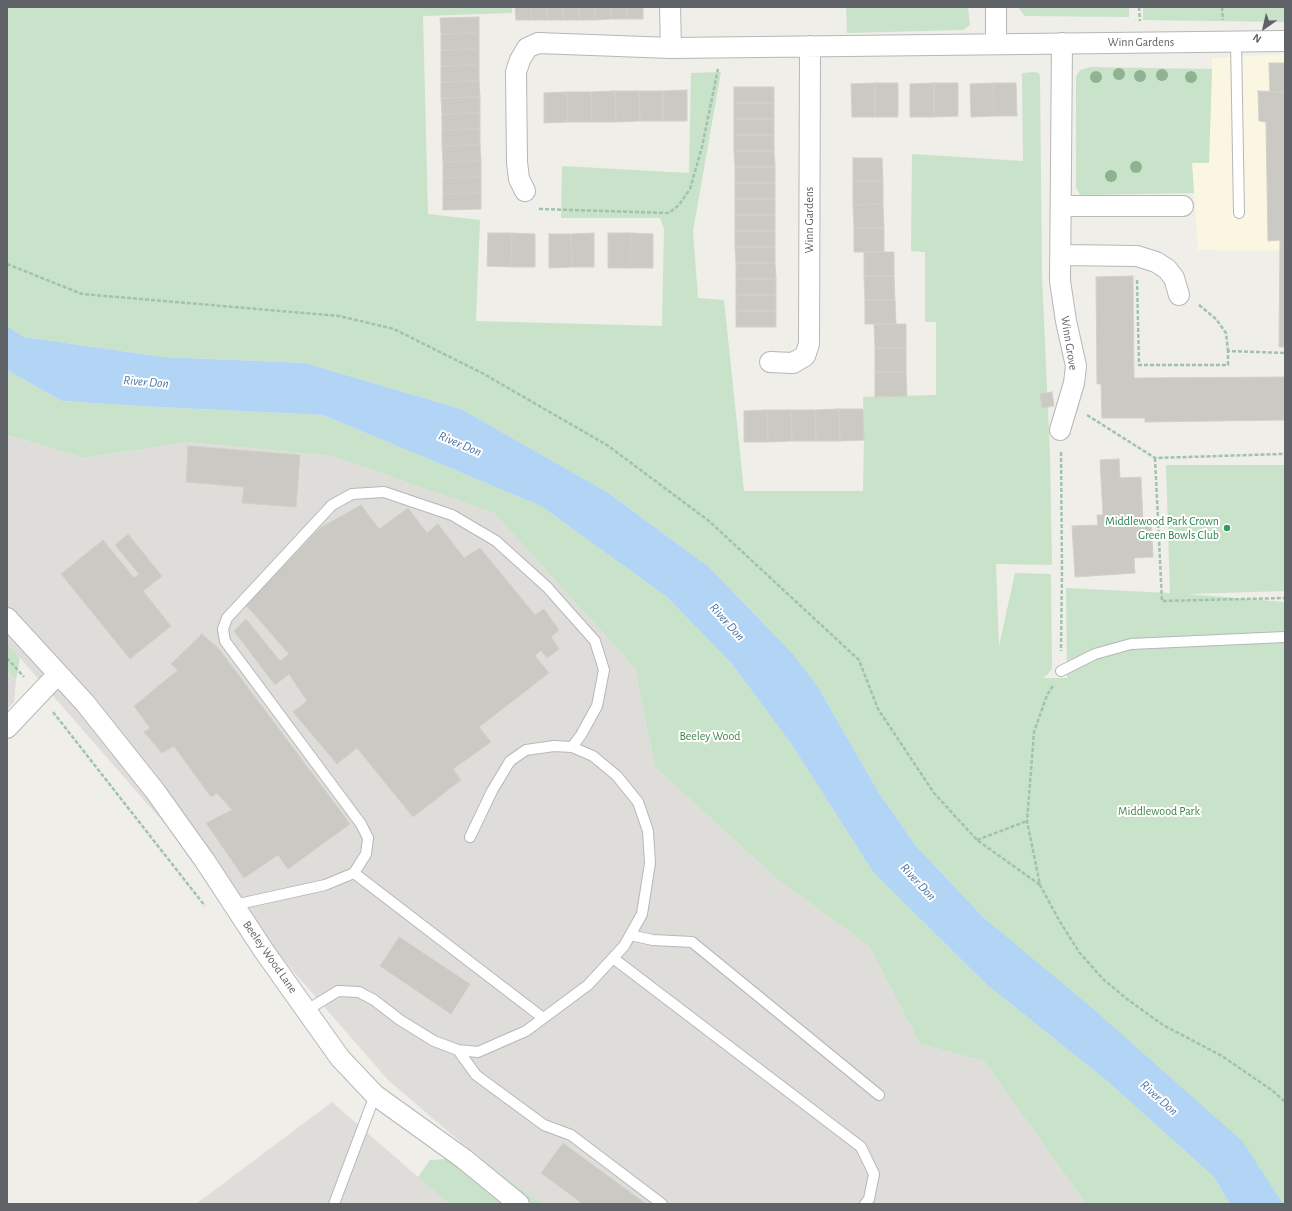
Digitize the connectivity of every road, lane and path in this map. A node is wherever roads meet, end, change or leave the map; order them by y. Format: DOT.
graph roads {
  1 [pos="670,7"];
  2 [pos="996,7"];
  3 [pos="1236,41"];
  4 [pos="1285,41"];
  5 [pos="1062,43"];
  6 [pos="996,44"];
  7 [pos="810,46"];
  8 [pos="723,47"];
  9 [pos="671,48"];
  10 [pos="525,191"];
  11 [pos="1061,206"];
  12 [pos="1183,206"];
  13 [pos="1239,213"];
  14 [pos="1061,255"];
  15 [pos="1137,256"];
  16 [pos="7,264"];
  17 [pos="1179,295"];
  18 [pos="1228,351"];
  19 [pos="1285,353"];
  20 [pos="770,362"];
  21 [pos="1069,404"];
  22 [pos="1060,430"];
  23 [pos="1285,456"];
  24 [pos="1156,458"];
  25 [pos="1285,598"];
  26 [pos="7,618"];
  27 [pos="1285,637"];
  28 [pos="7,658"];
  29 [pos="1061,671"];
  30 [pos="58,674"];
  31 [pos="38,694"];
  32 [pos="7,728"];
  33 [pos="572,747"];
  34 [pos="1027,821"];
  35 [pos="470,837"];
  36 [pos="978,840"];
  37 [pos="354,873"];
  38 [pos="1040,886"];
  39 [pos="234,905"];
  40 [pos="207,908"];
  41 [pos="630,935"];
  42 [pos="613,958"];
  43 [pos="307,1010"];
  44 [pos="543,1018"];
  45 [pos="458,1050"];
  46 [pos="375,1095"];
  47 [pos="879,1095"];
  48 [pos="1285,1102"];
  49 [pos="334,1204"];
  50 [pos="519,1204"];
  51 [pos="662,1204"];
  52 [pos="865,1204"];
  1 -- 9 [label="street"];
  2 -- 6 [label="street"];
  3 -- 4 [label="street, Winn Gardens"];
  3 -- 5 [label="street, Winn Gardens"];
  3 -- 13 [label="lane"];
  5 -- 6 [label="street, Winn Gardens"];
  5 -- 11 [label="street, Winn Grove"];
  6 -- 7 [label="street, Winn Gardens"];
  7 -- 8 [label="street, Winn Gardens"];
  7 -- 20 [label="street, Winn Gardens"];
  8 -- 9 [label="street, Winn Gardens"];
  8 -- 10 [label="path"];
  9 -- 10 [label="street, Winn Gardens"];
  11 -- 12 [label="street"];
  11 -- 14 [label="street, Winn Grove"];
  14 -- 15 [label="street"];
  14 -- 21 [label="street, Winn Grove"];
  15 -- 17 [label="street"];
  15 -- 18 [label="path"];
  16 -- 36 [label="path"];
  17 -- 18 [label="path"];
  18 -- 19 [label="path"];
  21 -- 22 [label="street, Winn Grove"];
  21 -- 24 [label="path"];
  22 -- 29 [label="path"];
  23 -- 24 [label="path"];
  24 -- 25 [label="path"];
  26 -- 30 [label="street, Beeley Wood Lane"];
  27 -- 29 [label="lane"];
  28 -- 31 [label="path"];
  29 -- 34 [label="path"];
  30 -- 31 [label="street"];
  30 -- 39 [label="street, Beeley Wood Lane"];
  31 -- 32 [label="street"];
  31 -- 40 [label="path"];
  33 -- 35 [label="lane"];
  33 -- 37 [label="lane"];
  33 -- 41 [label="lane"];
  34 -- 36 [label="path"];
  34 -- 38 [label="path"];
  36 -- 38 [label="path"];
  37 -- 39 [label="lane"];
  37 -- 44 [label="lane"];
  38 -- 48 [label="path"];
  39 -- 43 [label="street, Beeley Wood Lane"];
  41 -- 42 [label="lane"];
  41 -- 47 [label="lane"];
  42 -- 44 [label="lane"];
  42 -- 52 [label="lane"];
  43 -- 45 [label="lane"];
  43 -- 46 [label="street, Beeley Wood Lane"];
  44 -- 45 [label="lane"];
  45 -- 51 [label="lane"];
  46 -- 49 [label="lane"];
  46 -- 50 [label="street, Beeley Wood Lane"];
}
